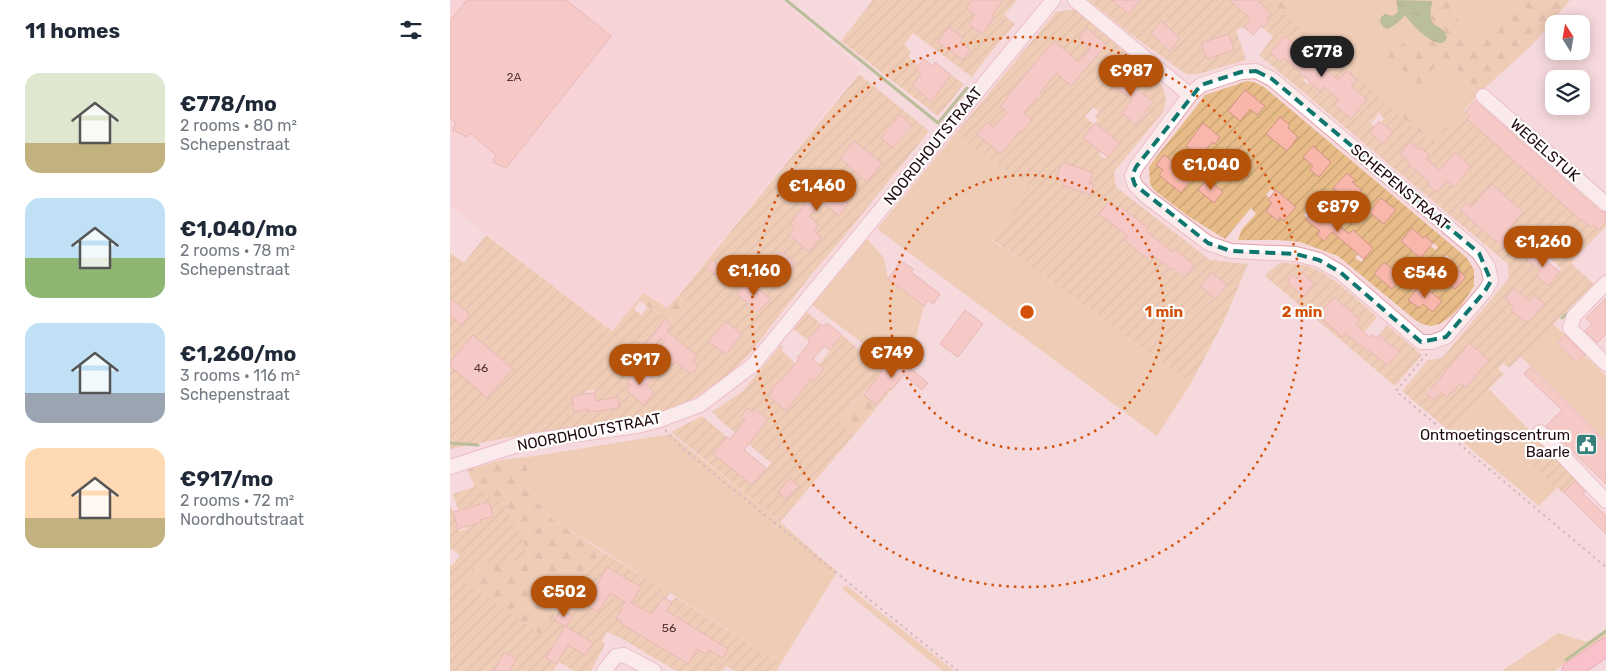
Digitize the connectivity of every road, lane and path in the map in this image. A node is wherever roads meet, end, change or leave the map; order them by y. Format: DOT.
graph roads {
  1 [pos="1053,0"];
  2 [pos="1075,0"];
  3 [pos="1190,95"];
  4 [pos="1483,96"];
  5 [pos="1606,204"];
  6 [pos="1606,283"];
  7 [pos="1432,342"];
  8 [pos="1606,364"];
  9 [pos="657,421"];
  10 [pos="1540,432"];
  11 [pos="450,467"];
  12 [pos="1606,501"];
  13 [pos="1606,567"];
  14 [pos="1606,647"];
  15 [pos="604,671"];
  16 [pos="654,671"];
  17 [pos="958,671"];
  18 [pos="1571,671"];
  1 -- 9 [label="street, NOORDHOUTSTRAAT"];
  2 -- 3 [label="street"];
  3 -- 7 [label="street, SCHEPENSTRAAT"];
  3 -- 7 [label="street, SCHEPENSTRAAT"];
  4 -- 5 [label="street, WEGELSTUK"];
  6 -- 8 [label="street"];
  7 -- 13 [label="path"];
  9 -- 11 [label="street, NOORDHOUTSTRAAT"];
  9 -- 17 [label="path"];
  10 -- 12 [label="street"];
  14 -- 18 [label="main road"];
  15 -- 16 [label="street"];
}
